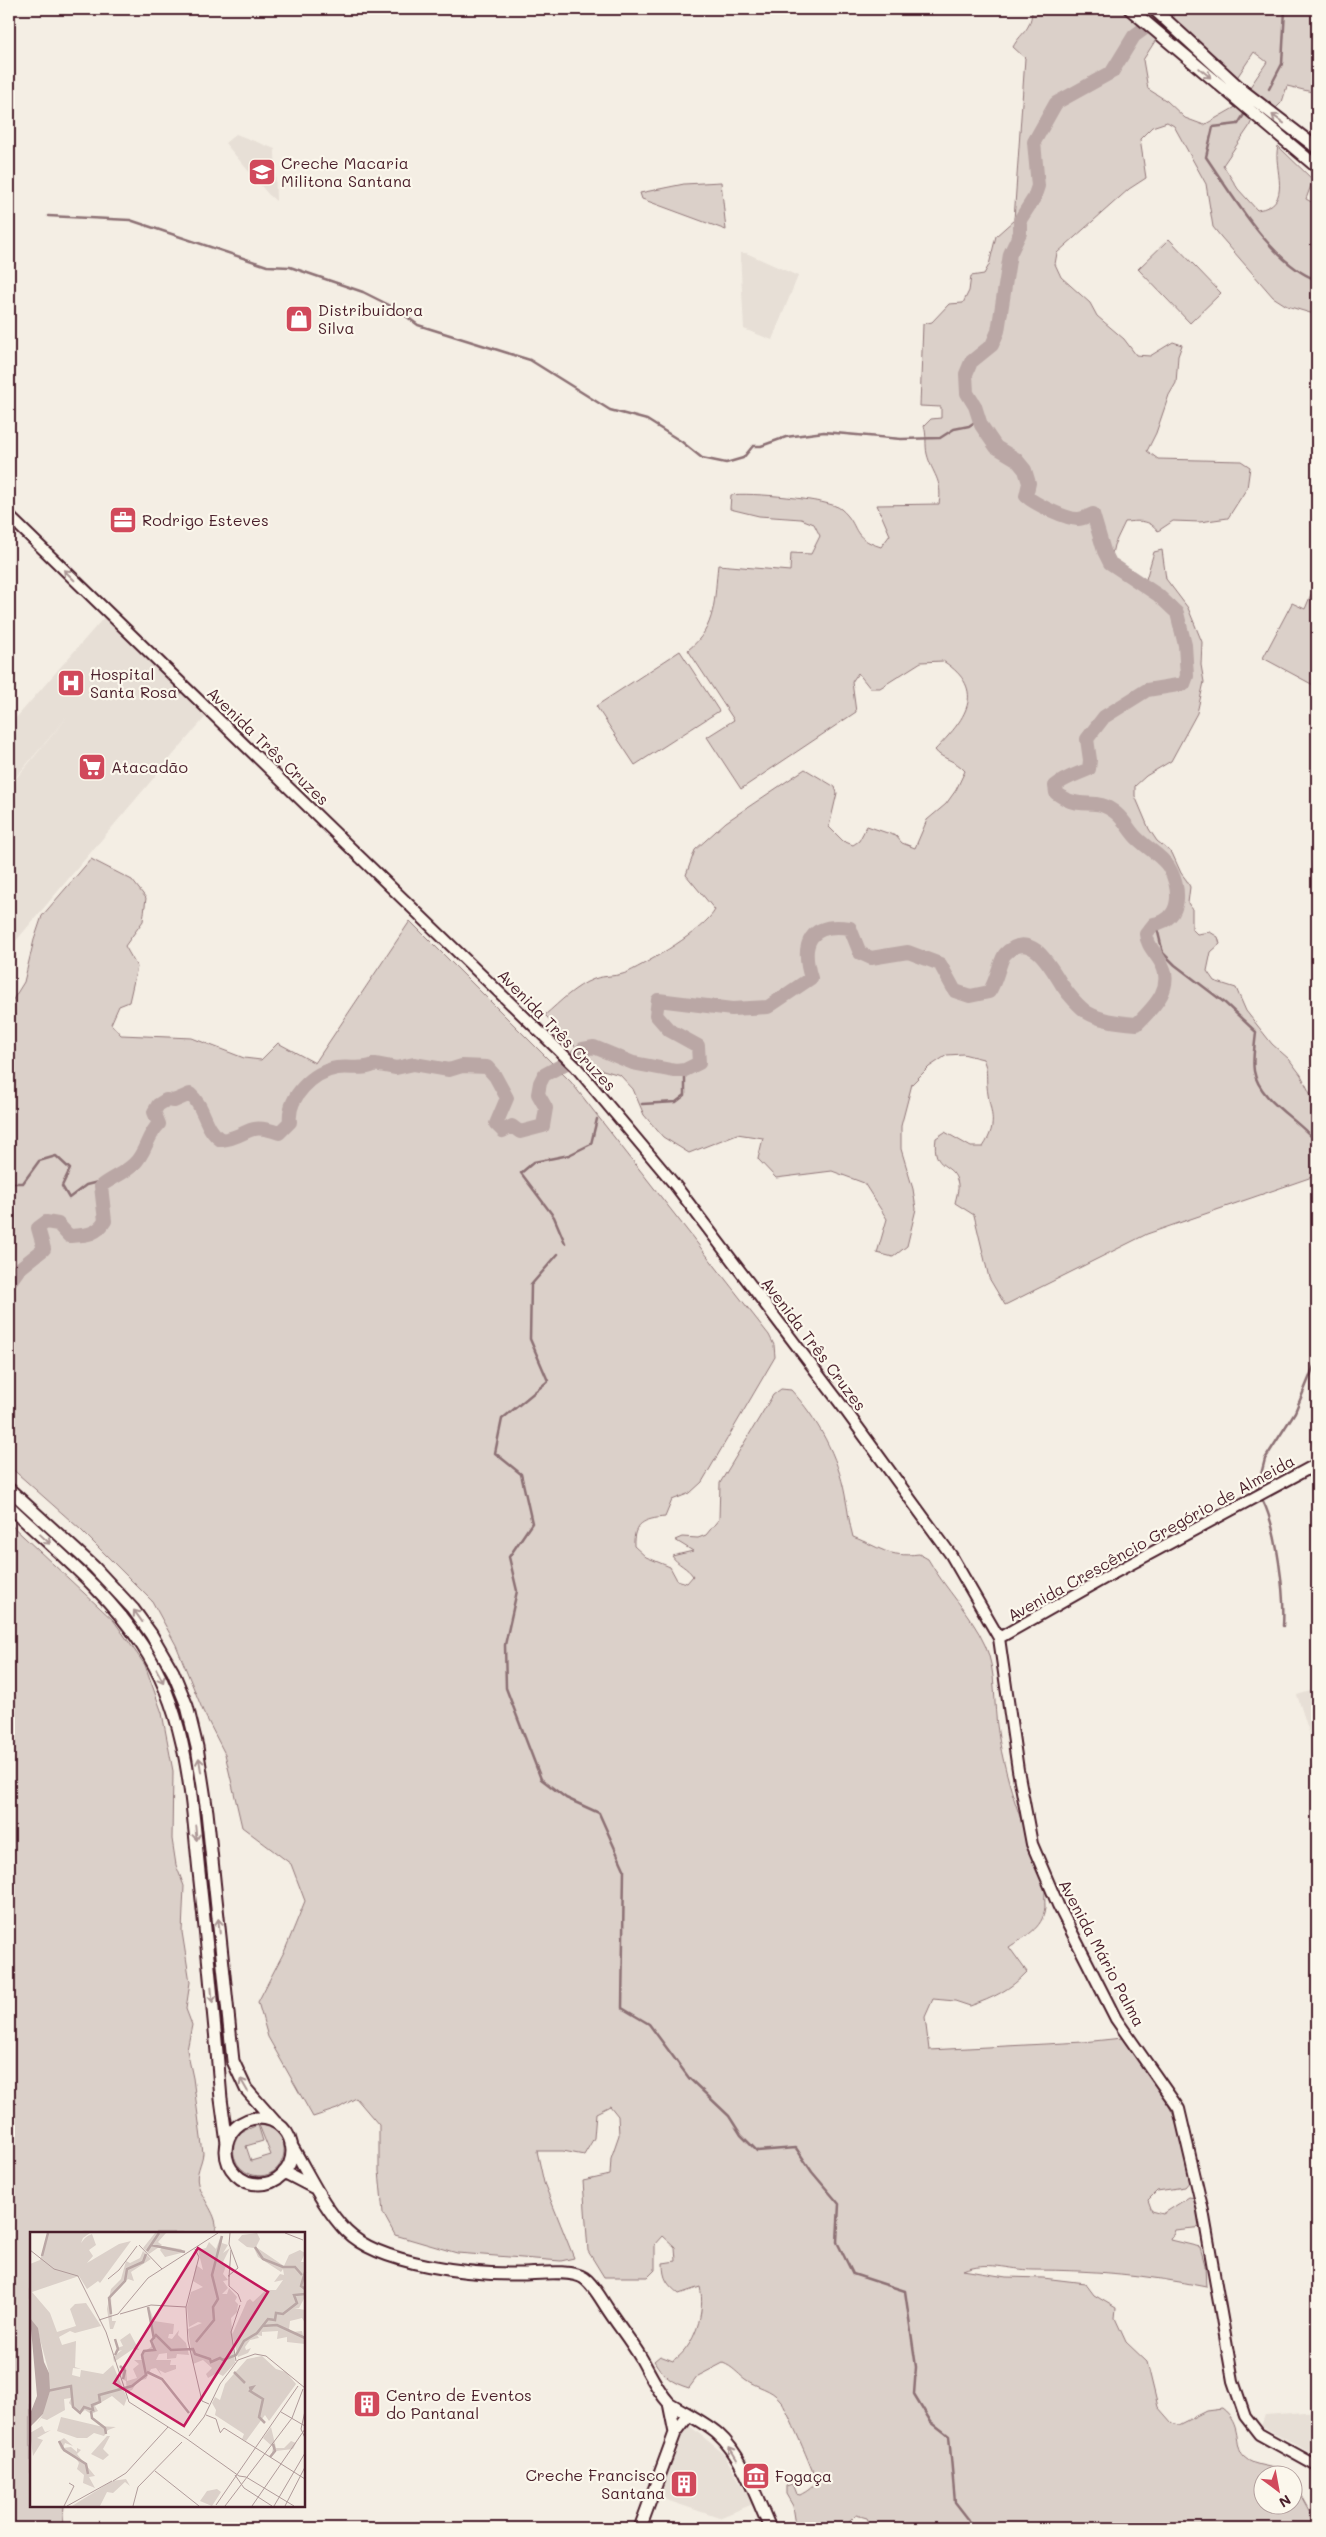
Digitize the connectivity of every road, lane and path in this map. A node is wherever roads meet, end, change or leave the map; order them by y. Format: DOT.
graph roads {
  1 [pos="1154,9"];
  2 [pos="1134,12"];
  3 [pos="1317,148"];
  4 [pos="1317,167"];
  5 [pos="9,516"];
  6 [pos="1317,1464"];
  7 [pos="9,1489"];
  8 [pos="9,1506"];
  9 [pos="999,1638"];
  10 [pos="275,2122"];
  11 [pos="227,2143"];
  12 [pos="291,2145"];
  13 [pos="284,2172"];
  14 [pos="318,2191"];
  15 [pos="669,2403"];
  16 [pos="688,2416"];
  17 [pos="675,2433"];
  18 [pos="1317,2466"];
  19 [pos="640,2528"];
  20 [pos="770,2528"];
  3 -- 1 [label="main road, one-way"];
  2 -- 4 [label="main road, one-way"];
  9 -- 5 [label="street, Avenida Três Cruzes, one-way"];
  6 -- 9 [label="street, Avenida Crescêncio Gregório de Almeida"];
  10 -- 7 [label="main road, one-way"];
  8 -- 11 [label="main road, one-way"];
  9 -- 18 [label="street, Avenida Mário Palma"];
  10 -- 11 [label="main road"];
  10 -- 12 [label="main road"];
  11 -- 13 [label="main road"];
  12 -- 13 [label="main road"];
  12 -- 14 [label="main road"];
  13 -- 14 [label="main road"];
  14 -- 15 [label="main road"];
  15 -- 16 [label="main road"];
  15 -- 17 [label="main road"];
  16 -- 17 [label="main road"];
  20 -- 16 [label="main road, one-way"];
  17 -- 19 [label="main road"];
}
